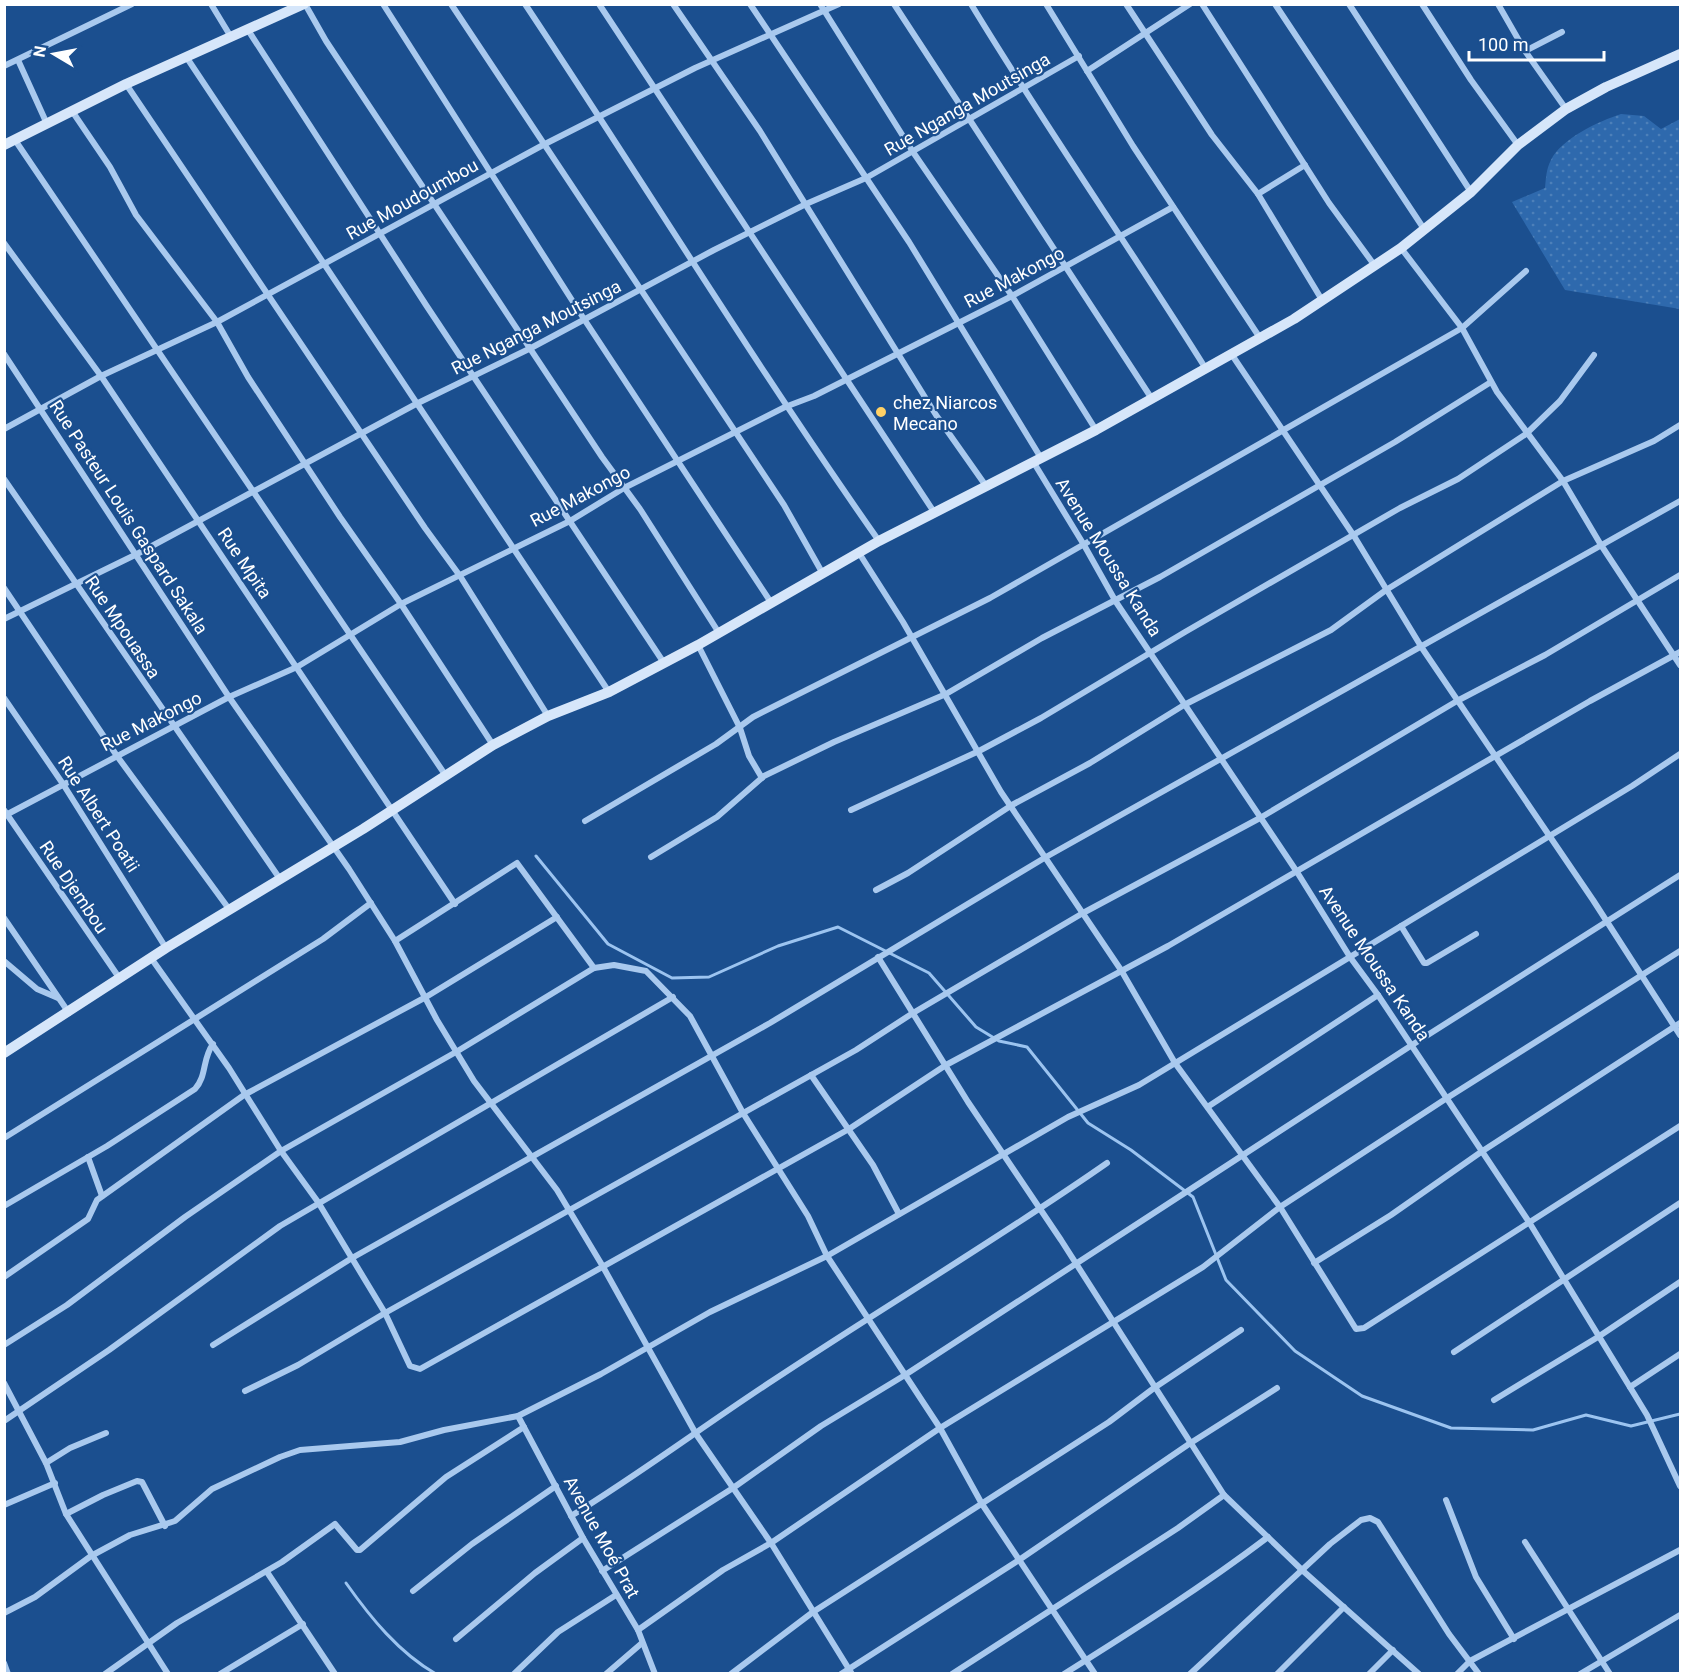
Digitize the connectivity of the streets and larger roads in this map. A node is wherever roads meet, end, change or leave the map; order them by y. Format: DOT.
graph roads {
  1 [pos="132,4"];
  2 [pos="211,4"];
  3 [pos="305,4"];
  4 [pos="383,4"];
  5 [pos="452,4"];
  6 [pos="525,4"];
  7 [pos="599,4"];
  8 [pos="673,4"];
  9 [pos="750,4"];
  10 [pos="820,4"];
  11 [pos="839,4"];
  12 [pos="894,4"];
  13 [pos="971,4"];
  14 [pos="1046,4"];
  15 [pos="1126,4"];
  16 [pos="1190,4"];
  17 [pos="1202,4"];
  18 [pos="1275,4"];
  19 [pos="1349,4"];
  20 [pos="1422,4"];
  21 [pos="1498,4"];
  22 [pos="826,12"];
  23 [pos="248,30"];
  24 [pos="1562,32"];
  25 [pos="1142,33"];
  26 [pos="768,34"];
  27 [pos="231,37"];
  28 [pos="1526,51"];
  29 [pos="1680,54"];
  30 [pos="1078,56"];
  31 [pos="187,58"];
  32 [pos="18,60"];
  33 [pos="712,60"];
  34 [pos="4,66"];
  35 [pos="1087,71"];
  36 [pos="126,84"];
  37 [pos="655,89"];
  38 [pos="1023,90"];
  39 [pos="1566,109"];
  40 [pos="72,111"];
  41 [pos="599,118"];
  42 [pos="970,119"];
  43 [pos="47,124"];
  44 [pos="10,142"];
  45 [pos="543,145"];
  46 [pos="1518,145"];
  47 [pos="913,152"];
  48 [pos="1305,165"];
  49 [pos="491,173"];
  50 [pos="866,178"];
  51 [pos="1471,192"];
  52 [pos="1258,194"];
  53 [pos="434,204"];
  54 [pos="806,204"];
  55 [pos="1173,207"];
  56 [pos="1424,229"];
  57 [pos="749,232"];
  58 [pos="379,235"];
  59 [pos="1123,237"];
  60 [pos="4,243"];
  61 [pos="1401,248"];
  62 [pos="694,260"];
  63 [pos="323,264"];
  64 [pos="1066,266"];
  65 [pos="1375,267"];
  66 [pos="1526,271"];
  67 [pos="639,291"];
  68 [pos="268,294"];
  69 [pos="1012,296"];
  70 [pos="1322,300"];
  71 [pos="584,319"];
  72 [pos="217,322"];
  73 [pos="957,324"];
  74 [pos="1462,328"];
  75 [pos="1261,339"];
  76 [pos="531,348"];
  77 [pos="156,352"];
  78 [pos="898,353"];
  79 [pos="4,354"];
  80 [pos="1232,355"];
  81 [pos="1594,356"];
  82 [pos="1206,369"];
  83 [pos="102,376"];
  84 [pos="473,376"];
  85 [pos="848,379"];
  86 [pos="1491,382"];
  87 [pos="1152,399"];
  88 [pos="416,404"];
  89 [pos="785,407"];
  90 [pos="40,410"];
  91 [pos="1680,425"];
  92 [pos="4,429"];
  93 [pos="1096,430"];
  94 [pos="362,432"];
  95 [pos="1282,432"];
  96 [pos="735,433"];
  97 [pos="1526,434"];
  98 [pos="1037,460"];
  99 [pos="679,462"];
  100 [pos="306,463"];
  101 [pos="4,479"];
  102 [pos="1563,481"];
  103 [pos="1320,484"];
  104 [pos="987,486"];
  105 [pos="624,489"];
  106 [pos="251,490"];
  107 [pos="1680,501"];
  108 [pos="934,512"];
  109 [pos="197,521"];
  110 [pos="570,521"];
  111 [pos="1354,536"];
  112 [pos="879,542"];
  113 [pos="1084,545"];
  114 [pos="1601,545"];
  115 [pos="513,547"];
  116 [pos="859,553"];
  117 [pos="137,554"];
  118 [pos="823,574"];
  119 [pos="1680,575"];
  120 [pos="460,576"];
  121 [pos="76,584"];
  122 [pos="4,588"];
  123 [pos="1386,590"];
  124 [pos="1637,600"];
  125 [pos="1116,602"];
  126 [pos="401,604"];
  127 [pos="772,605"];
  128 [pos="20,612"];
  129 [pos="4,619"];
  130 [pos="719,633"];
  131 [pos="350,635"];
  132 [pos="913,638"];
  133 [pos="698,645"];
  134 [pos="1422,648"];
  135 [pos="1152,654"];
  136 [pos="1678,654"];
  137 [pos="664,663"];
  138 [pos="1680,665"];
  139 [pos="297,667"];
  140 [pos="609,692"];
  141 [pos="946,694"];
  142 [pos="229,697"];
  143 [pos="4,698"];
  144 [pos="1457,701"];
  145 [pos="1184,705"];
  146 [pos="548,716"];
  147 [pos="175,728"];
  148 [pos="740,728"];
  149 [pos="493,745"];
  150 [pos="979,751"];
  151 [pos="1680,754"];
  152 [pos="117,756"];
  153 [pos="1496,757"];
  154 [pos="1220,758"];
  155 [pos="446,777"];
  156 [pos="762,778"];
  157 [pos="63,784"];
  158 [pos="1012,805"];
  159 [pos="393,810"];
  160 [pos="851,810"];
  161 [pos="5,814"];
  162 [pos="1260,818"];
  163 [pos="585,821"];
  164 [pos="1550,836"];
  165 [pos="332,847"];
  166 [pos="651,857"];
  167 [pos="1046,857"];
  168 [pos="1297,872"];
  169 [pos="1680,875"];
  170 [pos="280,879"];
  171 [pos="876,890"];
  172 [pos="371,903"];
  173 [pos="455,904"];
  174 [pos="229,909"];
  175 [pos="1083,913"];
  176 [pos="557,917"];
  177 [pos="4,918"];
  178 [pos="1608,922"];
  179 [pos="1401,926"];
  180 [pos="1476,934"];
  181 [pos="395,941"];
  182 [pos="166,948"];
  183 [pos="1680,951"];
  184 [pos="878,957"];
  185 [pos="1350,957"];
  186 [pos="151,958"];
  187 [pos="4,961"];
  188 [pos="594,968"];
  189 [pos="1122,970"];
  190 [pos="1641,974"];
  191 [pos="120,980"];
  192 [pos="1378,995"];
  193 [pos="426,997"];
  194 [pos="673,997"];
  195 [pos="59,998"];
  196 [pos="69,1013"];
  197 [pos="913,1013"];
  198 [pos="195,1019"];
  199 [pos="1678,1025"];
  200 [pos="1680,1035"];
  201 [pos="213,1044"];
  202 [pos="1412,1045"];
  203 [pos="456,1052"];
  204 [pos="4,1053"];
  205 [pos="712,1054"];
  206 [pos="1175,1063"];
  207 [pos="946,1065"];
  208 [pos="811,1075"];
  209 [pos="244,1095"];
  210 [pos="1447,1098"];
  211 [pos="491,1105"];
  212 [pos="1209,1106"];
  213 [pos="743,1113"];
  214 [pos="1680,1126"];
  215 [pos="849,1129"];
  216 [pos="4,1138"];
  217 [pos="281,1151"];
  218 [pos="1481,1152"];
  219 [pos="1004,1156"];
  220 [pos="1244,1156"];
  221 [pos="88,1157"];
  222 [pos="531,1158"];
  223 [pos="1107,1163"];
  224 [pos="777,1167"];
  225 [pos="102,1196"];
  226 [pos="318,1202"];
  227 [pos="1680,1203"];
  228 [pos="4,1206"];
  229 [pos="1280,1207"];
  230 [pos="1041,1209"];
  231 [pos="570,1211"];
  232 [pos="899,1214"];
  233 [pos="1529,1222"];
  234 [pos="827,1256"];
  235 [pos="352,1258"];
  236 [pos="1076,1263"];
  237 [pos="1314,1263"];
  238 [pos="602,1265"];
  239 [pos="4,1277"];
  240 [pos="1565,1279"];
  241 [pos="1680,1282"];
  242 [pos="385,1313"];
  243 [pos="868,1319"];
  244 [pos="1113,1322"];
  245 [pos="1242,1330"];
  246 [pos="1598,1336"];
  247 [pos="4,1345"];
  248 [pos="213,1345"];
  249 [pos="646,1348"];
  250 [pos="1454,1352"];
  251 [pos="1680,1354"];
  252 [pos="905,1375"];
  253 [pos="4,1383"];
  254 [pos="1630,1387"];
  255 [pos="1154,1388"];
  256 [pos="1277,1388"];
  257 [pos="245,1391"];
  258 [pos="1494,1400"];
  259 [pos="19,1412"];
  260 [pos="518,1416"];
  261 [pos="4,1421"];
  262 [pos="524,1427"];
  263 [pos="940,1428"];
  264 [pos="106,1433"];
  265 [pos="696,1434"];
  266 [pos="1189,1444"];
  267 [pos="46,1464"];
  268 [pos="55,1483"];
  269 [pos="556,1486"];
  270 [pos="1680,1486"];
  271 [pos="733,1488"];
  272 [pos="1224,1495"];
  273 [pos="1446,1500"];
  274 [pos="4,1504"];
  275 [pos="982,1504"];
  276 [pos="66,1514"];
  277 [pos="571,1516"];
  278 [pos="165,1526"];
  279 [pos="1268,1537"];
  280 [pos="583,1538"];
  281 [pos="1525,1542"];
  282 [pos="771,1543"];
  283 [pos="1680,1550"];
  284 [pos="91,1556"];
  285 [pos="1019,1560"];
  286 [pos="1302,1570"];
  287 [pos="602,1571"];
  288 [pos="267,1572"];
  289 [pos="413,1592"];
  290 [pos="616,1595"];
  291 [pos="1344,1607"];
  292 [pos="1051,1609"];
  293 [pos="1569,1610"];
  294 [pos="813,1612"];
  295 [pos="4,1613"];
  296 [pos="1680,1615"];
  297 [pos="303,1624"];
  298 [pos="638,1630"];
  299 [pos="456,1639"];
  300 [pos="1514,1639"];
  301 [pos="642,1643"];
  302 [pos="150,1645"];
  303 [pos="1393,1650"];
  304 [pos="1086,1660"];
  305 [pos="1601,1660"];
  306 [pos="1470,1661"];
  307 [pos="4,1663"];
  308 [pos="850,1671"];
  309 [pos="332,1672"];
  310 [pos="8,1674"];
  311 [pos="105,1674"];
  312 [pos="168,1674"];
  313 [pos="220,1674"];
  314 [pos="514,1674"];
  315 [pos="606,1674"];
  316 [pos="656,1674"];
  317 [pos="731,1674"];
  318 [pos="841,1674"];
  319 [pos="952,1674"];
  320 [pos="1064,1674"];
  321 [pos="1095,1674"];
  322 [pos="1190,1674"];
  323 [pos="1277,1674"];
  324 [pos="1369,1674"];
  325 [pos="1419,1674"];
  326 [pos="1457,1674"];
  327 [pos="1479,1674"];
  328 [pos="1580,1674"];
  329 [pos="1610,1674"];
  1 -- 32 [label="street"];
  2 -- 27 [label="street"];
  3 -- 23 [label="street"];
  3 -- 53 [label="street"];
  4 -- 49 [label="street"];
  5 -- 45 [label="street"];
  6 -- 41 [label="street"];
  7 -- 37 [label="street"];
  8 -- 33 [label="street"];
  9 -- 26 [label="street, Avenue Moussa Kanda"];
  10 -- 22 [label="street"];
  11 -- 22 [label="street, Rue Moudoumbou"];
  12 -- 42 [label="street"];
  13 -- 38 [label="street"];
  14 -- 30 [label="street"];
  15 -- 25 [label="street"];
  16 -- 25 [label="street"];
  17 -- 48 [label="street"];
  18 -- 56 [label="street"];
  19 -- 51 [label="street"];
  20 -- 46 [label="street"];
  21 -- 28 [label="street"];
  22 -- 26 [label="street, Rue Moudoumbou"];
  22 -- 47 [label="street"];
  23 -- 27 [label="street"];
  23 -- 58 [label="street"];
  24 -- 28 [label="street"];
  25 -- 35 [label="street"];
  25 -- 52 [label="street"];
  26 -- 33 [label="street, Rue Moudoumbou"];
  26 -- 50 [label="street, Avenue Moussa Kanda"];
  27 -- 31 [label="street"];
  28 -- 39 [label="street"];
  29 -- 39 [label="street"];
  30 -- 35 [label="street"];
  30 -- 38 [label="street, Rue Nganga Moutsinga"];
  31 -- 36 [label="street"];
  31 -- 63 [label="street"];
  32 -- 34 [label="street"];
  32 -- 43 [label="street"];
  33 -- 37 [label="street, Rue Moudoumbou"];
  33 -- 54 [label="street"];
  35 -- 55 [label="street"];
  36 -- 40 [label="street"];
  36 -- 68 [label="street"];
  37 -- 41 [label="street, Rue Moudoumbou"];
  37 -- 57 [label="street"];
  38 -- 42 [label="street, Rue Nganga Moutsinga"];
  38 -- 59 [label="street"];
  39 -- 46 [label="street"];
  40 -- 43 [label="street"];
  40 -- 72 [label="street"];
  41 -- 45 [label="street, Rue Moudoumbou"];
  41 -- 62 [label="street"];
  42 -- 47 [label="street, Rue Nganga Moutsinga"];
  42 -- 64 [label="street"];
  43 -- 44 [label="street"];
  44 -- 77 [label="street"];
  45 -- 49 [label="street, Rue Moudoumbou"];
  45 -- 67 [label="street"];
  46 -- 51 [label="street"];
  47 -- 50 [label="street, Rue Nganga Moutsinga"];
  47 -- 69 [label="street"];
  48 -- 52 [label="street"];
  48 -- 65 [label="street"];
  49 -- 53 [label="street, Rue Moudoumbou"];
  49 -- 71 [label="street"];
  50 -- 54 [label="street, Rue Nganga Moutsinga"];
  50 -- 73 [label="street, Avenue Moussa Kanda"];
  51 -- 56 [label="street"];
  52 -- 70 [label="street"];
  53 -- 58 [label="street, Rue Moudoumbou"];
  53 -- 76 [label="street"];
  54 -- 57 [label="street, Rue Nganga Moutsinga"];
  54 -- 78 [label="street"];
  55 -- 59 [label="street, Rue Makongo"];
  55 -- 75 [label="street"];
  56 -- 61 [label="street"];
  57 -- 62 [label="street, Rue Nganga Moutsinga"];
  57 -- 85 [label="street"];
  58 -- 63 [label="street, Rue Moudoumbou"];
  58 -- 84 [label="street"];
  59 -- 64 [label="street, Rue Makongo"];
  59 -- 82 [label="street"];
  60 -- 83 [label="street, Rue Mpita"];
  61 -- 65 [label="street"];
  61 -- 74 [label="street"];
  62 -- 67 [label="street, Rue Nganga Moutsinga"];
  62 -- 89 [label="street"];
  63 -- 68 [label="street, Rue Moudoumbou"];
  63 -- 88 [label="street"];
  64 -- 69 [label="street, Rue Makongo"];
  64 -- 87 [label="street"];
  65 -- 70 [label="street"];
  66 -- 74 [label="street"];
  67 -- 71 [label="street, Rue Nganga Moutsinga"];
  67 -- 96 [label="street"];
  68 -- 72 [label="street, Rue Moudoumbou"];
  68 -- 94 [label="street"];
  69 -- 73 [label="street, Rue Makongo"];
  69 -- 93 [label="street"];
  70 -- 75 [label="street"];
  71 -- 76 [label="street, Rue Nganga Moutsinga"];
  71 -- 99 [label="street"];
  72 -- 77 [label="street, Rue Moudoumbou"];
  72 -- 100 [label="street"];
  73 -- 78 [label="street, Rue Makongo"];
  73 -- 98 [label="street, Avenue Moussa Kanda"];
  74 -- 86 [label="street"];
  74 -- 95 [label="street"];
  75 -- 80 [label="street"];
  76 -- 84 [label="street, Rue Nganga Moutsinga"];
  76 -- 105 [label="street"];
  77 -- 83 [label="street, Rue Moudoumbou"];
  77 -- 106 [label="street"];
  78 -- 85 [label="street, Rue Makongo"];
  78 -- 104 [label="street"];
  79 -- 90 [label="street, Rue Pasteur Louis Gaspard Sakala"];
  80 -- 82 [label="street"];
  80 -- 95 [label="street"];
  81 -- 97 [label="street"];
  82 -- 87 [label="street"];
  83 -- 90 [label="street, Rue Moudoumbou"];
  83 -- 109 [label="street, Rue Mpita"];
  84 -- 88 [label="street, Rue Nganga Moutsinga"];
  84 -- 110 [label="street"];
  85 -- 89 [label="street, Rue Makongo"];
  85 -- 108 [label="street"];
  86 -- 97 [label="street"];
  86 -- 103 [label="street"];
  87 -- 93 [label="street"];
  88 -- 94 [label="street, Rue Nganga Moutsinga"];
  88 -- 115 [label="street"];
  89 -- 96 [label="street, Rue Makongo"];
  89 -- 112 [label="street"];
  90 -- 92 [label="street, Rue Moudoumbou"];
  90 -- 117 [label="street, Rue Pasteur Louis Gaspard Sakala"];
  91 -- 102 [label="street"];
  93 -- 98 [label="street"];
  94 -- 100 [label="street, Rue Nganga Moutsinga"];
  94 -- 120 [label="street"];
  95 -- 103 [label="street"];
  95 -- 113 [label="street"];
  96 -- 99 [label="street, Rue Makongo"];
  96 -- 118 [label="street"];
  97 -- 102 [label="street"];
  97 -- 111 [label="street"];
  98 -- 104 [label="street"];
  98 -- 113 [label="street, Avenue Moussa Kanda"];
  99 -- 105 [label="street, Rue Makongo"];
  99 -- 127 [label="street"];
  100 -- 106 [label="street, Rue Nganga Moutsinga"];
  100 -- 126 [label="street"];
  101 -- 121 [label="street, Rue Mpouassa"];
  102 -- 114 [label="street"];
  102 -- 123 [label="street"];
  103 -- 111 [label="street"];
  103 -- 125 [label="street"];
  104 -- 108 [label="street"];
  105 -- 110 [label="street, Rue Makongo"];
  105 -- 130 [label="street"];
  106 -- 109 [label="street, Rue Nganga Moutsinga"];
  106 -- 131 [label="street"];
  107 -- 114 [label="street"];
  108 -- 112 [label="street"];
  109 -- 117 [label="street, Rue Nganga Moutsinga"];
  109 -- 139 [label="street, Rue Mpita"];
  110 -- 115 [label="street, Rue Makongo"];
  110 -- 137 [label="street"];
  111 -- 123 [label="street"];
  111 -- 135 [label="street"];
  112 -- 116 [label="street"];
  113 -- 125 [label="street, Avenue Moussa Kanda"];
  113 -- 132 [label="street"];
  114 -- 124 [label="street"];
  114 -- 134 [label="street"];
  115 -- 120 [label="street, Rue Makongo"];
  115 -- 140 [label="street"];
  116 -- 118 [label="street"];
  116 -- 132 [label="street"];
  117 -- 121 [label="street, Rue Nganga Moutsinga"];
  117 -- 142 [label="street, Rue Pasteur Louis Gaspard Sakala"];
  118 -- 127 [label="street"];
  119 -- 124 [label="street"];
  120 -- 126 [label="street, Rue Makongo"];
  120 -- 146 [label="street"];
  121 -- 128 [label="street, Rue Nganga Moutsinga"];
  121 -- 147 [label="street, Rue Mpouassa"];
  122 -- 128 [label="street"];
  123 -- 134 [label="street"];
  123 -- 145 [label="street"];
  124 -- 136 [label="street"];
  124 -- 144 [label="street"];
  125 -- 135 [label="street, Avenue Moussa Kanda"];
  125 -- 141 [label="street"];
  126 -- 131 [label="street, Rue Makongo"];
  126 -- 149 [label="street"];
  127 -- 130 [label="street"];
  128 -- 129 [label="street, Rue Nganga Moutsinga"];
  128 -- 152 [label="street"];
  130 -- 133 [label="street"];
  131 -- 139 [label="street, Rue Makongo"];
  131 -- 155 [label="street"];
  132 -- 141 [label="street"];
  132 -- 148 [label="street"];
  133 -- 137 [label="street"];
  133 -- 148 [label="street"];
  134 -- 144 [label="street"];
  134 -- 154 [label="street"];
  135 -- 145 [label="street, Avenue Moussa Kanda"];
  135 -- 150 [label="street"];
  136 -- 138 [label="street"];
  136 -- 153 [label="street"];
  137 -- 140 [label="street"];
  139 -- 142 [label="street, Rue Makongo"];
  139 -- 159 [label="street, Rue Mpita"];
  140 -- 146 [label="street"];
  141 -- 150 [label="street"];
  141 -- 156 [label="street"];
  142 -- 147 [label="street, Rue Makongo"];
  142 -- 165 [label="street, Rue Pasteur Louis Gaspard Sakala"];
  143 -- 157 [label="street, Rue Albert Poatii"];
  144 -- 153 [label="street"];
  144 -- 162 [label="street"];
  145 -- 154 [label="street, Avenue Moussa Kanda"];
  145 -- 158 [label="street"];
  146 -- 149 [label="street"];
  147 -- 152 [label="street, Rue Makongo"];
  147 -- 170 [label="street, Rue Mpouassa"];
  148 -- 156 [label="street"];
  148 -- 163 [label="street"];
  149 -- 155 [label="street"];
  150 -- 158 [label="street"];
  150 -- 160 [label="street"];
  151 -- 164 [label="street"];
  152 -- 157 [label="street, Rue Makongo"];
  152 -- 174 [label="street"];
  153 -- 164 [label="street"];
  153 -- 168 [label="street"];
  154 -- 162 [label="street, Avenue Moussa Kanda"];
  154 -- 167 [label="street"];
  155 -- 159 [label="street"];
  156 -- 166 [label="street"];
  157 -- 161 [label="street, Rue Makongo"];
  157 -- 182 [label="street, Rue Albert Poatii"];
  158 -- 167 [label="street"];
  158 -- 171 [label="street"];
  159 -- 165 [label="street"];
  159 -- 173 [label="street, Rue Mpita"];
  161 -- 191 [label="street, Rue Djembou"];
  162 -- 168 [label="street, Avenue Moussa Kanda"];
  162 -- 175 [label="street"];
  164 -- 178 [label="street"];
  164 -- 179 [label="street"];
  165 -- 170 [label="street"];
  165 -- 172 [label="street, Rue Pasteur Louis Gaspard Sakala"];
  167 -- 175 [label="street"];
  167 -- 184 [label="street"];
  168 -- 185 [label="street, Avenue Moussa Kanda"];
  168 -- 189 [label="street"];
  169 -- 178 [label="street"];
  170 -- 174 [label="street"];
  172 -- 181 [label="street, Rue Pasteur Louis Gaspard Sakala"];
  172 -- 198 [label="street"];
  173 -- 176 [label="street"];
  173 -- 181 [label="street"];
  174 -- 182 [label="street"];
  175 -- 189 [label="street"];
  175 -- 197 [label="street"];
  176 -- 188 [label="street"];
  176 -- 193 [label="street"];
  177 -- 195 [label="street"];
  178 -- 190 [label="street"];
  178 -- 202 [label="street"];
  179 -- 180 [label="street"];
  179 -- 185 [label="street"];
  181 -- 193 [label="street, Rue Pasteur Louis Gaspard Sakala"];
  182 -- 186 [label="street"];
  183 -- 190 [label="street"];
  184 -- 197 [label="street"];
  184 -- 205 [label="street"];
  185 -- 192 [label="street, Avenue Moussa Kanda"];
  185 -- 206 [label="street"];
  186 -- 191 [label="street"];
  186 -- 198 [label="street"];
  187 -- 195 [label="street"];
  188 -- 194 [label="street"];
  188 -- 203 [label="street"];
  189 -- 206 [label="street"];
  189 -- 207 [label="street"];
  190 -- 199 [label="street"];
  190 -- 210 [label="street"];
  191 -- 196 [label="street"];
  192 -- 202 [label="street, Avenue Moussa Kanda"];
  192 -- 212 [label="street"];
  193 -- 203 [label="street, Rue Pasteur Louis Gaspard Sakala"];
  193 -- 209 [label="street"];
  194 -- 205 [label="street"];
  194 -- 211 [label="street"];
  195 -- 196 [label="street"];
  196 -- 204 [label="street"];
  197 -- 207 [label="street"];
  197 -- 208 [label="street"];
  198 -- 201 [label="street"];
  198 -- 216 [label="street"];
  199 -- 200 [label="street"];
  199 -- 218 [label="street"];
  201 -- 209 [label="street"];
  201 -- 221 [label="street"];
  202 -- 210 [label="street, Avenue Moussa Kanda"];
  202 -- 220 [label="street"];
  203 -- 211 [label="street, Rue Pasteur Louis Gaspard Sakala"];
  203 -- 217 [label="street"];
  205 -- 213 [label="street"];
  205 -- 222 [label="street"];
  206 -- 212 [label="street"];
  206 -- 219 [label="street"];
  207 -- 215 [label="street"];
  207 -- 219 [label="street"];
  208 -- 213 [label="street"];
  208 -- 215 [label="street"];
  209 -- 217 [label="street"];
  209 -- 225 [label="street"];
  210 -- 218 [label="street, Avenue Moussa Kanda"];
  210 -- 229 [label="street"];
  211 -- 222 [label="street, Rue Pasteur Louis Gaspard Sakala"];
  211 -- 226 [label="street"];
  212 -- 220 [label="street"];
  213 -- 224 [label="street"];
  213 -- 231 [label="street"];
  214 -- 233 [label="street"];
  215 -- 224 [label="street"];
  215 -- 232 [label="street"];
  217 -- 226 [label="street"];
  217 -- 247 [label="street"];
  218 -- 233 [label="street, Avenue Moussa Kanda"];
  218 -- 237 [label="street"];
  219 -- 230 [label="street"];
  219 -- 232 [label="street"];
  220 -- 229 [label="street"];
  220 -- 236 [label="street"];
  221 -- 225 [label="street"];
  221 -- 228 [label="street"];
  222 -- 231 [label="street, Rue Pasteur Louis Gaspard Sakala"];
  222 -- 235 [label="street"];
  223 -- 230 [label="street"];
  224 -- 234 [label="street"];
  224 -- 238 [label="street"];
  225 -- 239 [label="street"];
  226 -- 235 [label="street"];
  226 -- 259 [label="street"];
  227 -- 240 [label="street"];
  229 -- 237 [label="street"];
  229 -- 244 [label="street"];
  230 -- 236 [label="street"];
  230 -- 243 [label="street"];
  231 -- 238 [label="street, Rue Pasteur Louis Gaspard Sakala"];
  231 -- 242 [label="street"];
  232 -- 234 [label="street"];
  233 -- 237 [label="street"];
  233 -- 240 [label="street, Avenue Moussa Kanda"];
  234 -- 243 [label="street"];
  234 -- 249 [label="street"];
  235 -- 242 [label="street"];
  235 -- 248 [label="street"];
  236 -- 244 [label="street"];
  236 -- 252 [label="street"];
  238 -- 242 [label="street"];
  238 -- 249 [label="street, Rue Pasteur Louis Gaspard Sakala"];
  240 -- 246 [label="street, Avenue Moussa Kanda"];
  240 -- 250 [label="street"];
  241 -- 246 [label="street"];
  242 -- 257 [label="street"];
  243 -- 252 [label="street"];
  243 -- 265 [label="street"];
  244 -- 255 [label="street"];
  244 -- 263 [label="street"];
  245 -- 255 [label="street"];
  246 -- 254 [label="street, Avenue Moussa Kanda"];
  246 -- 258 [label="street"];
  249 -- 260 [label="street"];
  249 -- 265 [label="street, Rue Pasteur Louis Gaspard Sakala"];
  251 -- 254 [label="street"];
  252 -- 263 [label="street"];
  252 -- 271 [label="street"];
  253 -- 259 [label="street"];
  254 -- 270 [label="street, Avenue Moussa Kanda"];
  255 -- 266 [label="street"];
  255 -- 275 [label="street"];
  256 -- 266 [label="street"];
  259 -- 261 [label="street"];
  259 -- 267 [label="street"];
  260 -- 262 [label="street, Avenue Moé Prat"];
  260 -- 278 [label="street"];
  262 -- 269 [label="street, Avenue Moé Prat"];
  262 -- 288 [label="street"];
  263 -- 275 [label="street"];
  263 -- 282 [label="street"];
  264 -- 267 [label="street"];
  265 -- 271 [label="street, Rue Pasteur Louis Gaspard Sakala"];
  265 -- 277 [label="street"];
  266 -- 272 [label="street"];
  266 -- 285 [label="street"];
  267 -- 268 [label="street"];
  268 -- 274 [label="street"];
  268 -- 276 [label="street"];
  269 -- 277 [label="street, Avenue Moé Prat"];
  269 -- 289 [label="street"];
  271 -- 282 [label="street, Rue Pasteur Louis Gaspard Sakala"];
  271 -- 287 [label="street"];
  272 -- 279 [label="street"];
  272 -- 292 [label="street"];
  273 -- 300 [label="street"];
  275 -- 285 [label="street"];
  275 -- 294 [label="street"];
  276 -- 278 [label="street"];
  276 -- 284 [label="street"];
  277 -- 280 [label="street, Avenue Moé Prat"];
  278 -- 284 [label="street"];
  279 -- 286 [label="street"];
  279 -- 304 [label="street"];
  280 -- 287 [label="street, Avenue Moé Prat"];
  280 -- 299 [label="street"];
  281 -- 293 [label="street"];
  282 -- 294 [label="street, Rue Pasteur Louis Gaspard Sakala"];
  282 -- 298 [label="street"];
  283 -- 293 [label="street"];
  284 -- 295 [label="street"];
  284 -- 302 [label="street"];
  285 -- 292 [label="street"];
  285 -- 308 [label="street"];
  286 -- 291 [label="street"];
  286 -- 306 [label="street"];
  286 -- 322 [label="street"];
  287 -- 290 [label="street, Avenue Moé Prat"];
  288 -- 297 [label="street"];
  288 -- 302 [label="street"];
  290 -- 298 [label="street, Avenue Moé Prat"];
  290 -- 314 [label="street"];
  291 -- 303 [label="street"];
  291 -- 323 [label="street"];
  292 -- 304 [label="street"];
  292 -- 319 [label="street"];
  293 -- 300 [label="street"];
  293 -- 305 [label="street"];
  294 -- 308 [label="street, Rue Pasteur Louis Gaspard Sakala"];
  294 -- 317 [label="street"];
  296 -- 305 [label="street"];
  297 -- 309 [label="street"];
  297 -- 313 [label="street"];
  298 -- 301 [label="street, Avenue Moé Prat"];
  300 -- 306 [label="street"];
  301 -- 315 [label="street"];
  301 -- 316 [label="street, Avenue Moé Prat"];
  302 -- 311 [label="street"];
  302 -- 312 [label="street"];
  303 -- 324 [label="street"];
  303 -- 325 [label="street"];
  304 -- 320 [label="street"];
  304 -- 321 [label="street"];
  305 -- 328 [label="street"];
  305 -- 329 [label="street"];
  306 -- 326 [label="street"];
  306 -- 327 [label="street"];
  307 -- 310 [label="street"];
  308 -- 318 [label="street"];
}
